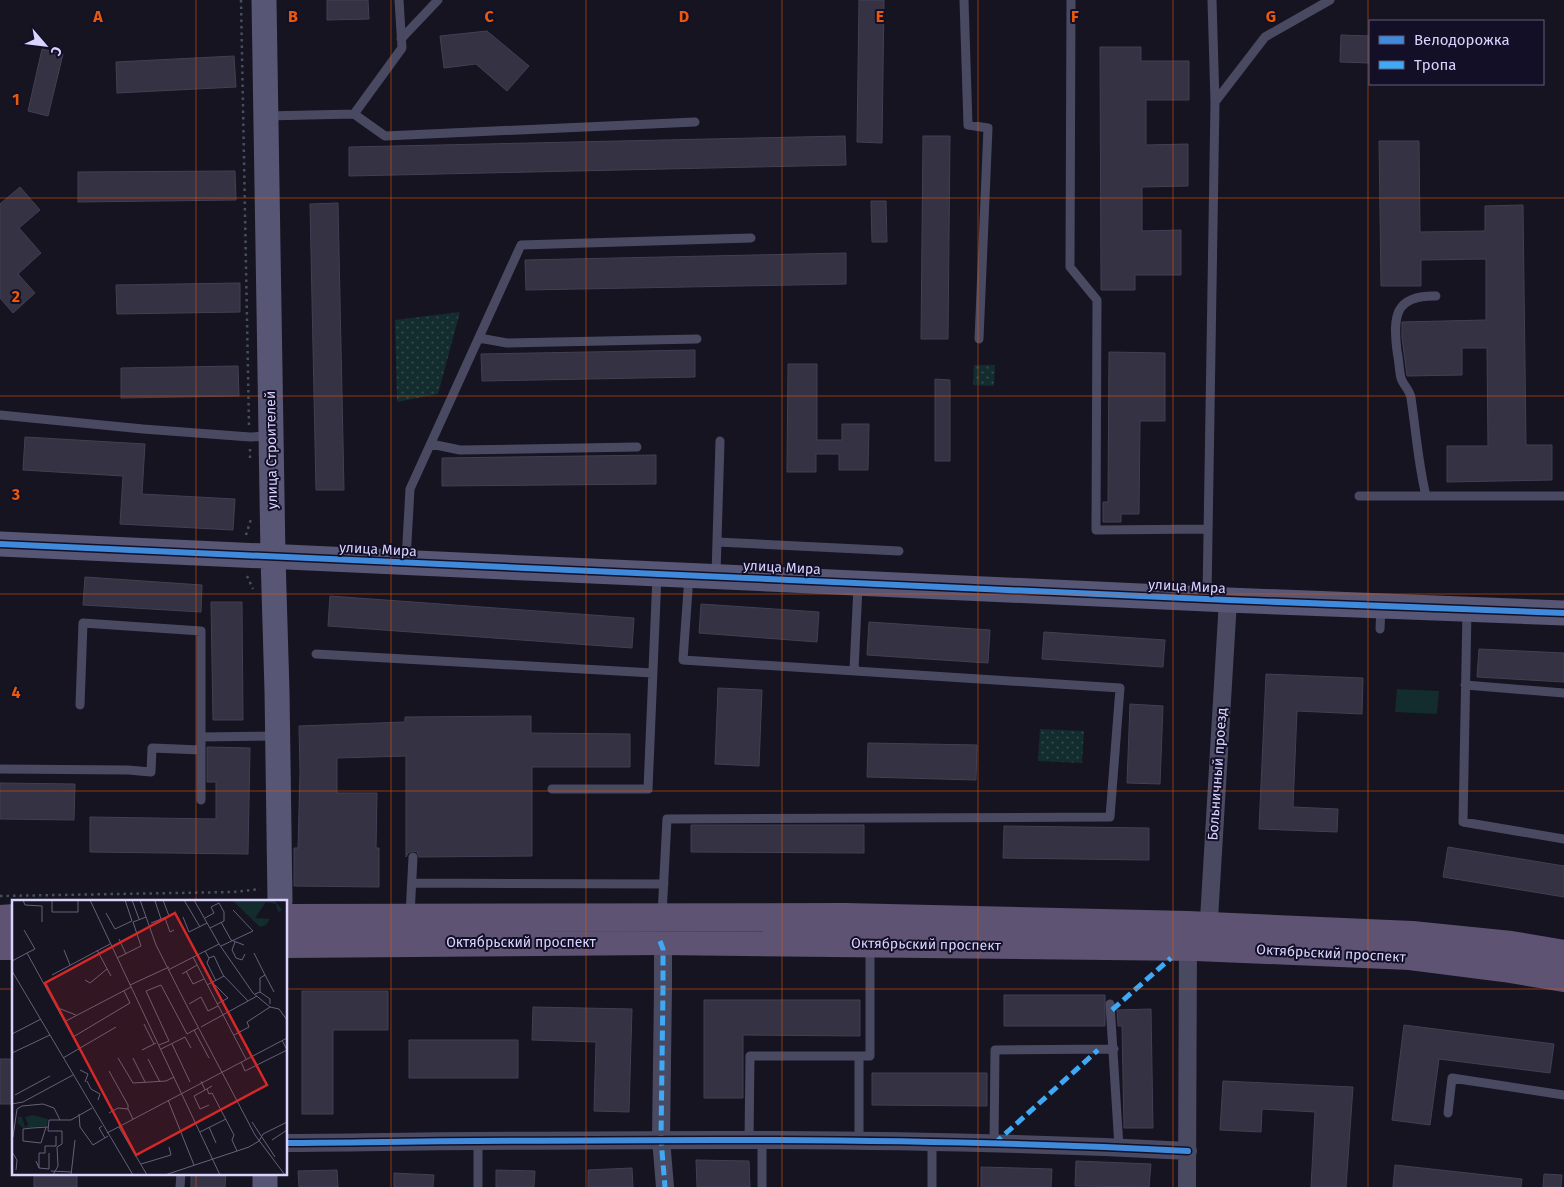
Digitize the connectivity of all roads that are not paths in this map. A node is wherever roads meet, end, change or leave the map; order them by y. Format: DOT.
graph roads {
  1 [pos="264,0"];
  2 [pos="398,0"];
  3 [pos="438,0"];
  4 [pos="964,0"];
  5 [pos="1071,0"];
  6 [pos="1212,0"];
  7 [pos="1330,0"];
  8 [pos="401,39"];
  9 [pos="1215,102"];
  10 [pos="354,114"];
  11 [pos="266,116"];
  12 [pos="694,122"];
  13 [pos="751,238"];
  14 [pos="1436,296"];
  15 [pos="479,338"];
  16 [pos="697,339"];
  17 [pos="979,339"];
  18 [pos="0,414"];
  19 [pos="260,437"];
  20 [pos="720,441"];
  21 [pos="431,444"];
  22 [pos="637,447"];
  23 [pos="1359,496"];
  24 [pos="1426,496"];
  25 [pos="1564,496"];
  26 [pos="1208,529"];
  27 [pos="717,542"];
  28 [pos="0,544"];
  29 [pos="900,551"];
  30 [pos="273,557"];
  31 [pos="406,563"];
  32 [pos="657,574"];
  33 [pos="689,576"];
  34 [pos="716,577"];
  35 [pos="858,583"];
  36 [pos="1218,600"];
  37 [pos="1467,610"];
  38 [pos="1564,613"];
  39 [pos="316,654"];
  40 [pos="854,670"];
  41 [pos="653,673"];
  42 [pos="1465,685"];
  43 [pos="1564,693"];
  44 [pos="80,705"];
  45 [pos="278,736"];
  46 [pos="201,737"];
  47 [pos="201,750"];
  48 [pos="0,769"];
  49 [pos="552,789"];
  50 [pos="201,800"];
  51 [pos="1564,839"];
  52 [pos="413,857"];
  53 [pos="412,883"];
  54 [pos="664,884"];
  55 [pos="280,900"];
  56 [pos="288,918"];
  57 [pos="410,918"];
  58 [pos="661,929"];
  59 [pos="1198,936"];
  60 [pos="868,943"];
  61 [pos="288,944"];
  62 [pos="1564,954"];
  63 [pos="1564,978"];
  64 [pos="1110,1004"];
  65 [pos="1114,1049"];
  66 [pos="859,1056"];
  67 [pos="1564,1095"];
  68 [pos="1448,1113"];
  69 [pos="661,1140"];
  70 [pos="478,1141"];
  71 [pos="756,1141"];
  72 [pos="859,1142"];
  73 [pos="288,1143"];
  74 [pos="932,1143"];
  75 [pos="994,1144"];
  76 [pos="1119,1147"];
  77 [pos="1188,1151"];
  78 [pos="181,1174"];
  79 [pos="265,1174"];
  80 [pos="180,1187"];
  81 [pos="265,1187"];
  82 [pos="478,1187"];
  83 [pos="664,1187"];
  84 [pos="762,1187"];
  85 [pos="932,1187"];
  86 [pos="1187,1187"];
  1 -- 11 [label="street, улица Строителей"];
  2 -- 8 [label="lane"];
  3 -- 8 [label="lane"];
  4 -- 17 [label="lane"];
  5 -- 26 [label="lane"];
  6 -- 9 [label="lane"];
  7 -- 9 [label="lane"];
  8 -- 10 [label="lane"];
  9 -- 26 [label="lane"];
  10 -- 11 [label="lane"];
  10 -- 12 [label="lane"];
  11 -- 19 [label="street, улица Строителей"];
  13 -- 15 [label="lane"];
  14 -- 24 [label="lane"];
  15 -- 16 [label="lane"];
  15 -- 21 [label="lane"];
  18 -- 19 [label="lane"];
  19 -- 30 [label="street, улица Строителей"];
  20 -- 27 [label="lane"];
  21 -- 22 [label="lane"];
  21 -- 31 [label="lane"];
  23 -- 24 [label="lane"];
  24 -- 25 [label="lane"];
  26 -- 36 [label="lane"];
  27 -- 29 [label="lane"];
  27 -- 34 [label="lane"];
  28 -- 30 [label="street, улица Мира"];
  30 -- 31 [label="street, улица Мира"];
  30 -- 45 [label="street, улица Строителей"];
  31 -- 32 [label="street, улица Мира"];
  32 -- 33 [label="street, улица Мира"];
  32 -- 41 [label="lane"];
  33 -- 34 [label="street, улица Мира"];
  33 -- 40 [label="lane"];
  34 -- 35 [label="street, улица Мира"];
  35 -- 36 [label="street, улица Мира"];
  35 -- 40 [label="lane"];
  36 -- 37 [label="street, улица Мира"];
  36 -- 59 [label="street, Больничный проезд"];
  37 -- 38 [label="street, улица Мира"];
  37 -- 42 [label="lane"];
  39 -- 41 [label="lane"];
  40 -- 54 [label="lane"];
  41 -- 49 [label="lane"];
  42 -- 43 [label="lane"];
  42 -- 51 [label="lane"];
  44 -- 46 [label="lane"];
  45 -- 46 [label="lane"];
  45 -- 55 [label="street, улица Строителей"];
  46 -- 47 [label="lane"];
  47 -- 48 [label="lane"];
  47 -- 50 [label="lane"];
  52 -- 53 [label="lane"];
  53 -- 54 [label="lane"];
  53 -- 57 [label="lane"];
  54 -- 58 [label="lane"];
  56 -- 57 [label="main road, Октябрьский проспект"];
  57 -- 58 [label="main road, Октябрьский проспект"];
  58 -- 59 [label="main road, Октябрьский проспект"];
  58 -- 60 [label="main road, Октябрьский проспект"];
  58 -- 61 [label="main road, Октябрьский проспект"];
  58 -- 69 [label="street"];
  59 -- 60 [label="main road, Октябрьский проспект"];
  59 -- 62 [label="main road, Октябрьский проспект"];
  59 -- 63 [label="main road, Октябрьский проспект"];
  59 -- 77 [label="street, Больничный проезд"];
  60 -- 66 [label="lane"];
  64 -- 65 [label="lane"];
  65 -- 75 [label="lane"];
  65 -- 76 [label="lane"];
  66 -- 71 [label="lane"];
  66 -- 72 [label="lane"];
  67 -- 68 [label="lane"];
  69 -- 70 [label="street"];
  69 -- 71 [label="street"];
  69 -- 83 [label="street"];
  70 -- 73 [label="street"];
  70 -- 82 [label="lane"];
  71 -- 72 [label="street"];
  71 -- 84 [label="lane"];
  72 -- 74 [label="street"];
  74 -- 75 [label="street"];
  74 -- 85 [label="lane"];
  75 -- 76 [label="street"];
  76 -- 77 [label="street"];
  77 -- 86 [label="street, Больничный проезд"];
  78 -- 80 [label="lane"];
  79 -- 81 [label="street"];
}
